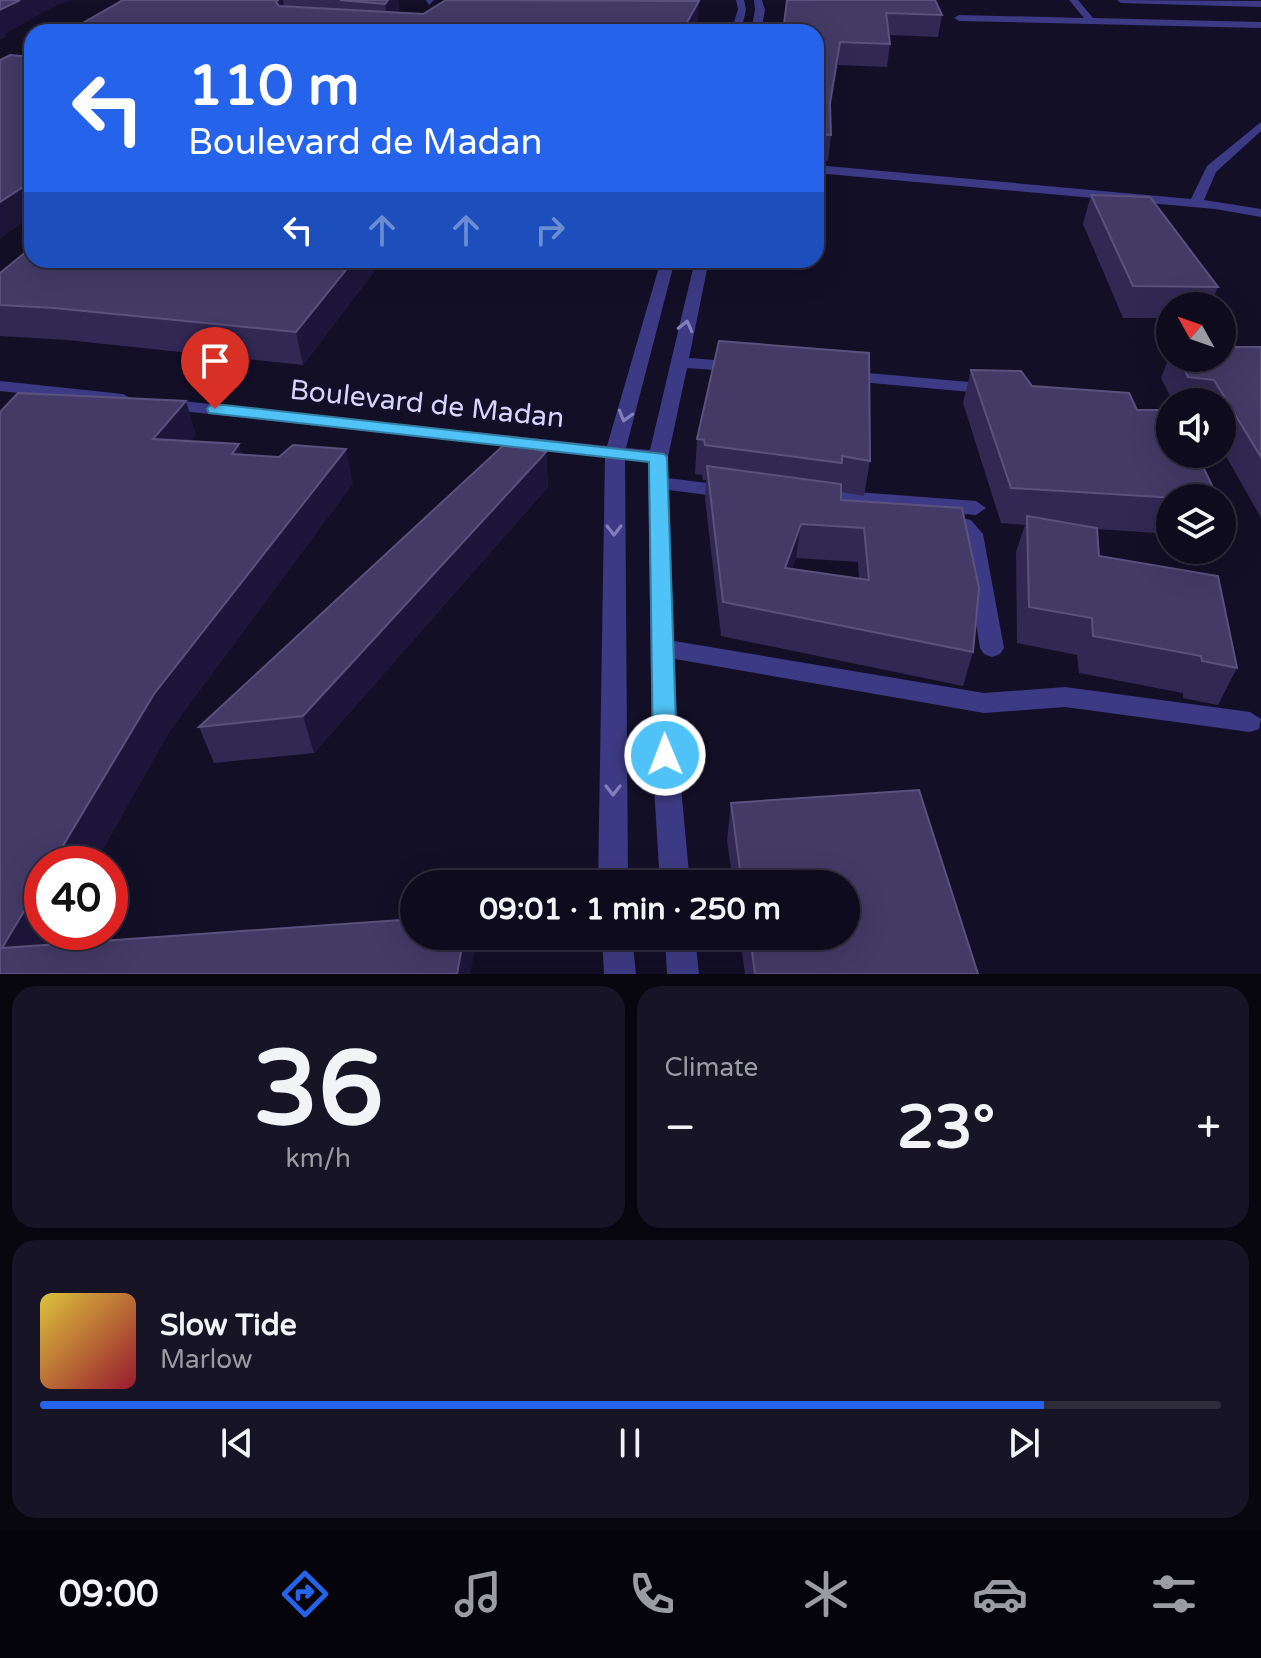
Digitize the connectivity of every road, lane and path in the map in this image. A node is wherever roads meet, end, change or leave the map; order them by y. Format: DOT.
graph roads {
  1 [pos="740,0"];
  2 [pos="758,0"];
  3 [pos="1073,0"];
  4 [pos="1121,0"];
  5 [pos="1261,4"];
  6 [pos="959,18"];
  7 [pos="1090,20"];
  8 [pos="1143,20"];
  9 [pos="738,24"];
  10 [pos="757,24"];
  11 [pos="1261,25"];
  12 [pos="1261,125"];
  13 [pos="824,170"];
  14 [pos="1192,203"];
  15 [pos="1261,203"];
  16 [pos="1215,205"];
  17 [pos="1261,213"];
  18 [pos="678,274"];
  19 [pos="677,362"];
  20 [pos="761,369"];
  21 [pos="824,375"];
  22 [pos="0,386"];
  23 [pos="1011,391"];
  24 [pos="615,452"];
  25 [pos="658,472"];
  26 [pos="750,491"];
  27 [pos="797,497"];
  28 [pos="867,506"];
  29 [pos="976,508"];
  30 [pos="663,648"];
  31 [pos="992,648"];
  32 [pos="1250,722"];
  33 [pos="613,870"];
  34 [pos="674,870"];
  35 [pos="618,950"];
  36 [pos="681,950"];
  37 [pos="620,974"];
  38 [pos="683,974"];
  1 -- 9 [label="street"];
  2 -- 10 [label="street"];
  3 -- 7 [label="street"];
  4 -- 5 [label="street"];
  4 -- 8 [label="street"];
  6 -- 7 [label="street"];
  7 -- 8 [label="street"];
  8 -- 11 [label="street"];
  12 -- 14 [label="street"];
  13 -- 14 [label="street"];
  14 -- 16 [label="street"];
  15 -- 16 [label="street"];
  16 -- 17 [label="street"];
  19 -- 18 [label="street, one-way"];
  18 -- 24 [label="street, one-way"];
  19 -- 20 [label="street"];
  19 -- 25 [label="street"];
  21 -- 23 [label="street"];
  22 -- 24 [label="street, Boulevard de Madan"];
  24 -- 25 [label="street, Boulevard de Madan"];
  24 -- 33 [label="street, one-way"];
  25 -- 26 [label="street, Boulevard de Madan"];
  25 -- 30 [label="street"];
  27 -- 28 [label="street"];
  28 -- 29 [label="street"];
  28 -- 31 [label="street"];
  30 -- 32 [label="street"];
  30 -- 34 [label="street"];
  35 -- 37 [label="street"];
  36 -- 38 [label="street"];
}
